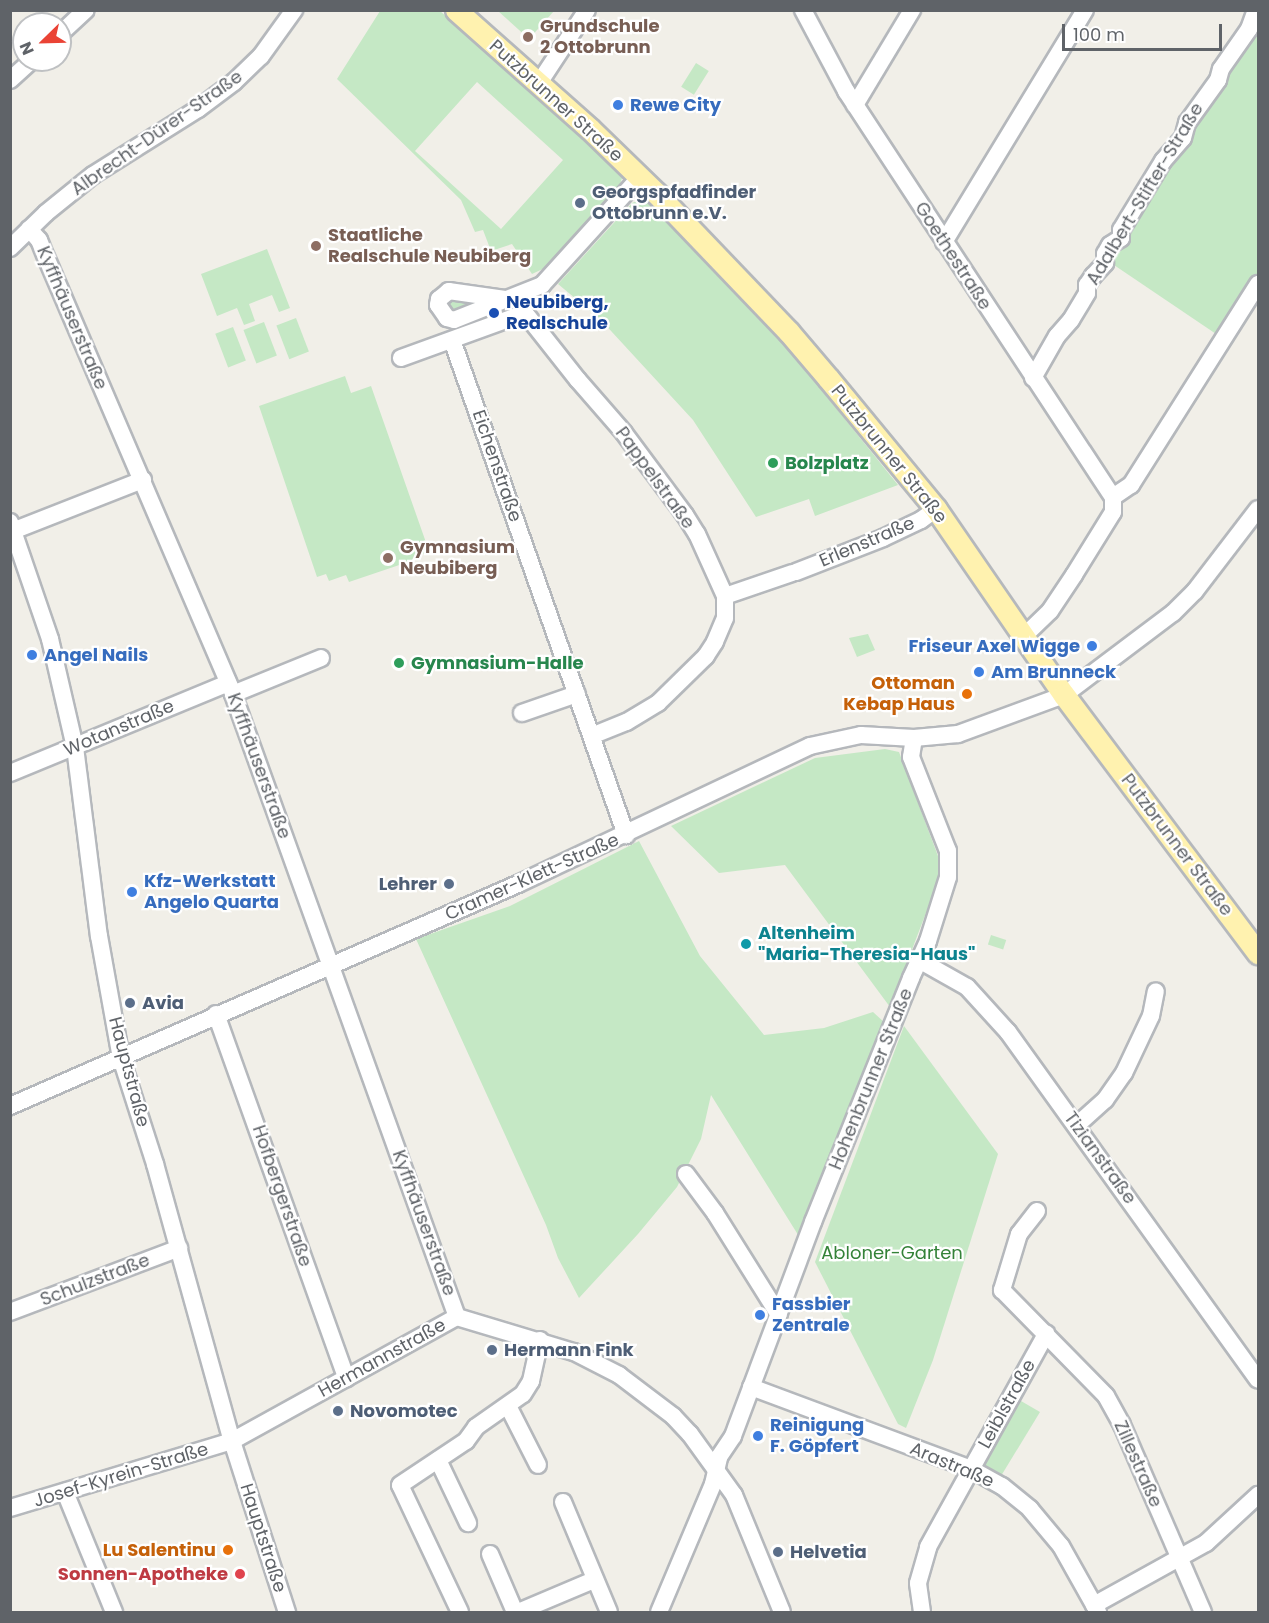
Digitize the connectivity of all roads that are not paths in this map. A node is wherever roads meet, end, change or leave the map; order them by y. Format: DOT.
graph roads {
  1 [pos="86,10"];
  2 [pos="294,10"];
  3 [pos="456,10"];
  4 [pos="587,10"];
  5 [pos="803,10"];
  6 [pos="912,10"];
  7 [pos="1085,10"];
  8 [pos="1256,10"];
  9 [pos="72,23"];
  10 [pos="539,83"];
  11 [pos="855,105"];
  12 [pos="639,178"];
  13 [pos="29,229"];
  14 [pos="944,242"];
  15 [pos="10,248"];
  16 [pos="1258,284"];
  17 [pos="505,299"];
  18 [pos="452,340"];
  19 [pos="401,358"];
  20 [pos="1033,378"];
  21 [pos="143,480"];
  22 [pos="1113,497"];
  23 [pos="936,509"];
  24 [pos="1258,509"];
  25 [pos="12,528"];
  26 [pos="725,596"];
  27 [pos="1024,636"];
  28 [pos="321,657"];
  29 [pos="231,688"];
  30 [pos="577,694"];
  31 [pos="1064,695"];
  32 [pos="522,713"];
  33 [pos="592,736"];
  34 [pos="914,738"];
  35 [pos="75,747"];
  36 [pos="10,773"];
  37 [pos="626,836"];
  38 [pos="1258,953"];
  39 [pos="919,960"];
  40 [pos="330,965"];
  41 [pos="1156,991"];
  42 [pos="216,1014"];
  43 [pos="121,1058"];
  44 [pos="10,1106"];
  45 [pos="1077,1125"];
  46 [pos="686,1174"];
  47 [pos="1037,1211"];
  48 [pos="179,1248"];
  49 [pos="10,1312"];
  50 [pos="779,1315"];
  51 [pos="458,1317"];
  52 [pos="1046,1334"];
  53 [pos="540,1340"];
  54 [pos="346,1378"];
  55 [pos="1258,1380"];
  56 [pos="751,1387"];
  57 [pos="508,1406"];
  58 [pos="232,1441"];
  59 [pos="438,1460"];
  60 [pos="538,1465"];
  61 [pos="970,1469"];
  62 [pos="716,1470"];
  63 [pos="65,1492"];
  64 [pos="1258,1495"];
  65 [pos="563,1502"];
  66 [pos="10,1508"];
  67 [pos="468,1523"];
  68 [pos="490,1554"];
  69 [pos="1179,1559"];
  70 [pos="594,1580"];
  71 [pos="1096,1609"];
  72 [pos="114,1612"];
  73 [pos="288,1612"];
  74 [pos="460,1612"];
  75 [pos="517,1612"];
  76 [pos="609,1612"];
  77 [pos="659,1612"];
  78 [pos="782,1612"];
  79 [pos="922,1612"];
  80 [pos="1203,1612"];
  1 -- 9 [label="street"];
  2 -- 13 [label="street, Albrecht-Dürer-Straße"];
  3 -- 10 [label="main road, Putzbrunner Straße"];
  4 -- 10 [label="street"];
  5 -- 11 [label="street, Goethestraße"];
  6 -- 11 [label="street"];
  7 -- 14 [label="street"];
  8 -- 20 [label="street, Adalbert-Stifter-Straße"];
  10 -- 12 [label="main road, Putzbrunner Straße"];
  11 -- 14 [label="street, Goethestraße"];
  12 -- 17 [label="street"];
  12 -- 23 [label="main road, Putzbrunner Straße"];
  13 -- 15 [label="street, Albrecht-Dürer-Straße"];
  13 -- 21 [label="street, Kyffhäuserstraße"];
  14 -- 20 [label="street, Goethestraße"];
  16 -- 22 [label="street"];
  18 -- 19 [label="street, Pappelstraße"];
  18 -- 26 [label="street, Pappelstraße"];
  18 -- 30 [label="street, Eichenstraße"];
  20 -- 22 [label="street, Goethestraße"];
  21 -- 25 [label="street"];
  21 -- 29 [label="street, Kyffhäuserstraße"];
  22 -- 27 [label="street"];
  23 -- 26 [label="street, Erlenstraße"];
  23 -- 27 [label="main road, Putzbrunner Straße"];
  24 -- 31 [label="street, Cramer-Klett-Straße"];
  25 -- 35 [label="street, Hauptstraße"];
  26 -- 33 [label="street"];
  27 -- 31 [label="main road, Putzbrunner Straße"];
  28 -- 29 [label="street, Wotanstraße"];
  29 -- 35 [label="street, Wotanstraße"];
  29 -- 40 [label="street, Kyffhäuserstraße"];
  30 -- 32 [label="street"];
  30 -- 33 [label="street, Eichenstraße"];
  31 -- 34 [label="street, Cramer-Klett-Straße"];
  31 -- 38 [label="main road, Putzbrunner Straße"];
  33 -- 37 [label="street, Eichenstraße"];
  34 -- 37 [label="street, Cramer-Klett-Straße"];
  34 -- 39 [label="street, Hohenbrunner Straße"];
  35 -- 36 [label="street, Wotanstraße"];
  35 -- 43 [label="street, Hauptstraße"];
  37 -- 40 [label="street, Cramer-Klett-Straße"];
  39 -- 45 [label="street, Tizianstraße"];
  39 -- 50 [label="street, Hohenbrunner Straße"];
  40 -- 42 [label="street, Cramer-Klett-Straße"];
  40 -- 51 [label="street, Kyffhäuserstraße"];
  41 -- 45 [label="street"];
  42 -- 43 [label="street, Cramer-Klett-Straße"];
  42 -- 54 [label="street, Hofbergerstraße"];
  43 -- 44 [label="street, Cramer-Klett-Straße"];
  43 -- 48 [label="street, Hauptstraße"];
  45 -- 55 [label="street, Tizianstraße"];
  46 -- 50 [label="street"];
  47 -- 52 [label="street"];
  48 -- 49 [label="street, Schulzstraße"];
  48 -- 58 [label="street, Hauptstraße"];
  50 -- 56 [label="street, Hohenbrunner Straße"];
  51 -- 53 [label="street, Hermannstraße"];
  51 -- 54 [label="street, Hermannstraße"];
  52 -- 61 [label="street, Leiblstraße"];
  52 -- 69 [label="street, Zillestraße"];
  53 -- 57 [label="street"];
  53 -- 62 [label="street, Hermannstraße"];
  54 -- 58 [label="street, Hermannstraße"];
  56 -- 61 [label="street, Arastraße"];
  56 -- 62 [label="street, Hohenbrunner Straße"];
  57 -- 59 [label="street"];
  57 -- 60 [label="street"];
  58 -- 63 [label="street, Josef-Kyrein-Straße"];
  58 -- 73 [label="street, Hauptstraße"];
  59 -- 67 [label="street"];
  59 -- 74 [label="street"];
  61 -- 71 [label="street, Arastraße"];
  61 -- 79 [label="street, Leiblstraße"];
  62 -- 77 [label="street, Hohenbrunner Straße"];
  62 -- 78 [label="street, Hermannstraße"];
  63 -- 66 [label="street, Josef-Kyrein-Straße"];
  63 -- 72 [label="street"];
  64 -- 69 [label="street"];
  65 -- 70 [label="street"];
  68 -- 75 [label="street"];
  69 -- 71 [label="street"];
  69 -- 80 [label="street, Zillestraße"];
  70 -- 75 [label="street"];
  70 -- 76 [label="street"];
}
